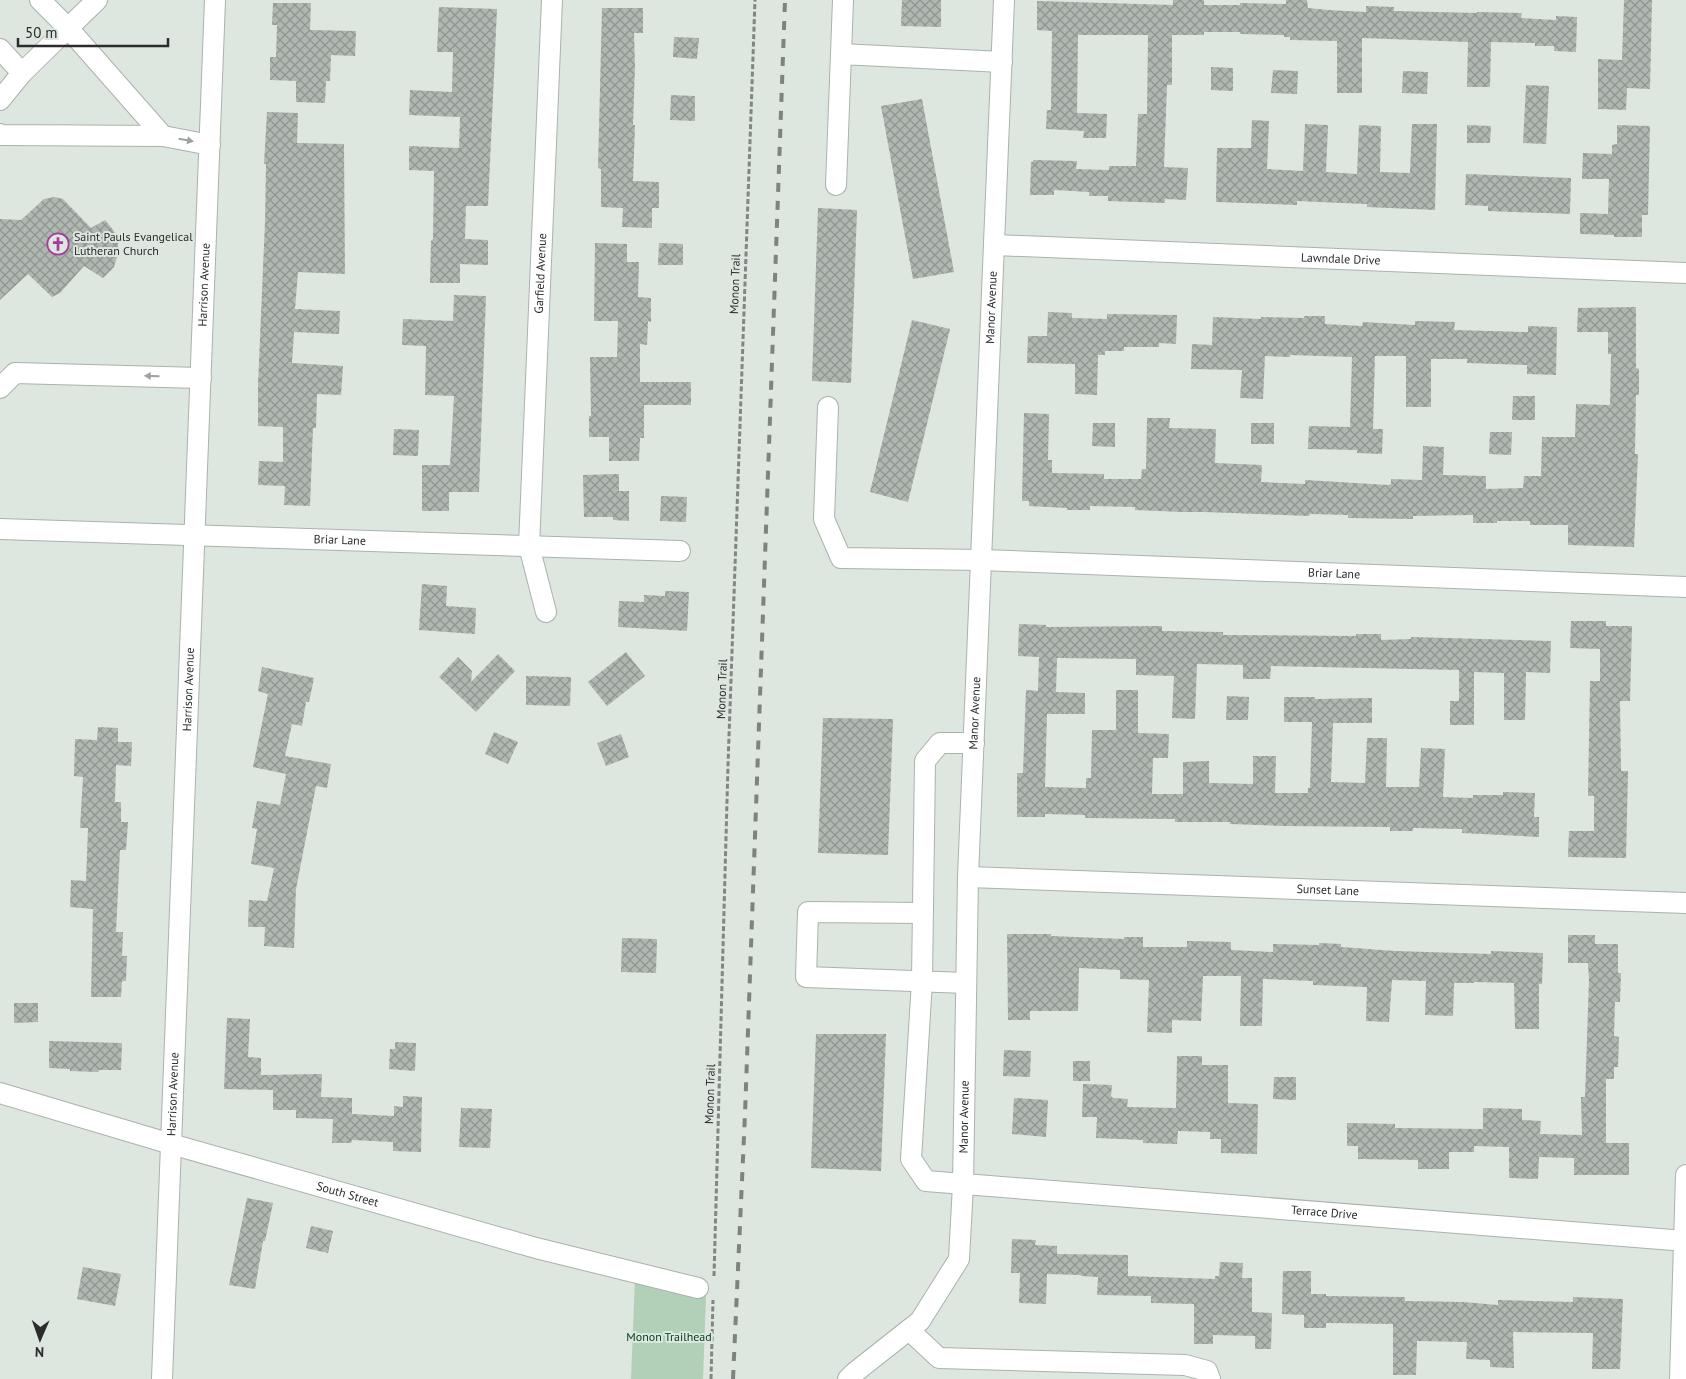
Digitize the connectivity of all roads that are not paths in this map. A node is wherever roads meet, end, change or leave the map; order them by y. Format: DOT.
graph roads {
  1 [pos="40,0"];
  2 [pos="97,0"];
  3 [pos="215,0"];
  4 [pos="552,0"];
  5 [pos="842,0"];
  6 [pos="1004,0"];
  7 [pos="68,28"];
  8 [pos="0,49"];
  9 [pos="841,54"];
  10 [pos="1002,62"];
  11 [pos="22,73"];
  12 [pos="0,100"];
  13 [pos="0,134"];
  14 [pos="163,136"];
  15 [pos="210,144"];
  16 [pos="836,185"];
  17 [pos="995,245"];
  18 [pos="1686,273"];
  19 [pos="201,378"];
  20 [pos="0,388"];
  21 [pos="828,407"];
  22 [pos="0,529"];
  23 [pos="195,536"];
  24 [pos="529,546"];
  25 [pos="680,551"];
  26 [pos="982,560"];
  27 [pos="1686,587"];
  28 [pos="546,612"];
  29 [pos="974,742"];
  30 [pos="968,877"];
  31 [pos="1686,903"];
  32 [pos="923,914"];
  33 [pos="922,981"];
  34 [pos="966,983"];
  35 [pos="0,1093"];
  36 [pos="171,1144"];
  37 [pos="1686,1174"];
  38 [pos="963,1185"];
  39 [pos="1685,1241"];
  40 [pos="708,1289"];
  41 [pos="909,1330"];
  42 [pos="162,1379"];
  43 [pos="848,1379"];
  44 [pos="1210,1379"];
  45 [pos="1680,1379"];
  1 -- 7 [label="street"];
  2 -- 7 [label="street"];
  3 -- 15 [label="street, Harrison Avenue"];
  4 -- 24 [label="street, Garfield Avenue"];
  5 -- 9 [label="street"];
  6 -- 10 [label="street, Manor Avenue"];
  7 -- 11 [label="street"];
  7 -- 14 [label="street"];
  8 -- 11 [label="street"];
  9 -- 10 [label="street"];
  9 -- 16 [label="street"];
  10 -- 17 [label="street, Manor Avenue"];
  11 -- 12 [label="street"];
  13 -- 14 [label="street"];
  14 -- 15 [label="street, one-way"];
  15 -- 19 [label="street, Harrison Avenue"];
  17 -- 18 [label="street, Lawndale Drive"];
  17 -- 26 [label="street, Manor Avenue"];
  19 -- 20 [label="street, one-way"];
  19 -- 23 [label="street, Harrison Avenue"];
  21 -- 26 [label="street, Briar Lane"];
  22 -- 23 [label="street, Briar Lane"];
  23 -- 24 [label="street, Briar Lane"];
  23 -- 36 [label="street, Harrison Avenue"];
  24 -- 25 [label="street, Briar Lane"];
  24 -- 28 [label="street, Garfield Avenue"];
  26 -- 27 [label="street, Briar Lane"];
  26 -- 29 [label="street, Manor Avenue"];
  29 -- 30 [label="street, Manor Avenue"];
  29 -- 32 [label="street, Terrace Drive"];
  30 -- 31 [label="street, Sunset Lane"];
  30 -- 34 [label="street, Manor Avenue"];
  32 -- 33 [label="street, Terrace Drive"];
  32 -- 33 [label="street"];
  33 -- 34 [label="street"];
  33 -- 38 [label="street, Terrace Drive"];
  34 -- 38 [label="street, Manor Avenue"];
  35 -- 36 [label="street, South Street"];
  36 -- 40 [label="street, South Street"];
  36 -- 42 [label="street, Harrison Avenue"];
  37 -- 39 [label="street"];
  38 -- 39 [label="street, Terrace Drive"];
  38 -- 41 [label="street, Manor Avenue"];
  39 -- 45 [label="street"];
  41 -- 43 [label="street, Manor Avenue"];
  41 -- 44 [label="street"];
}
